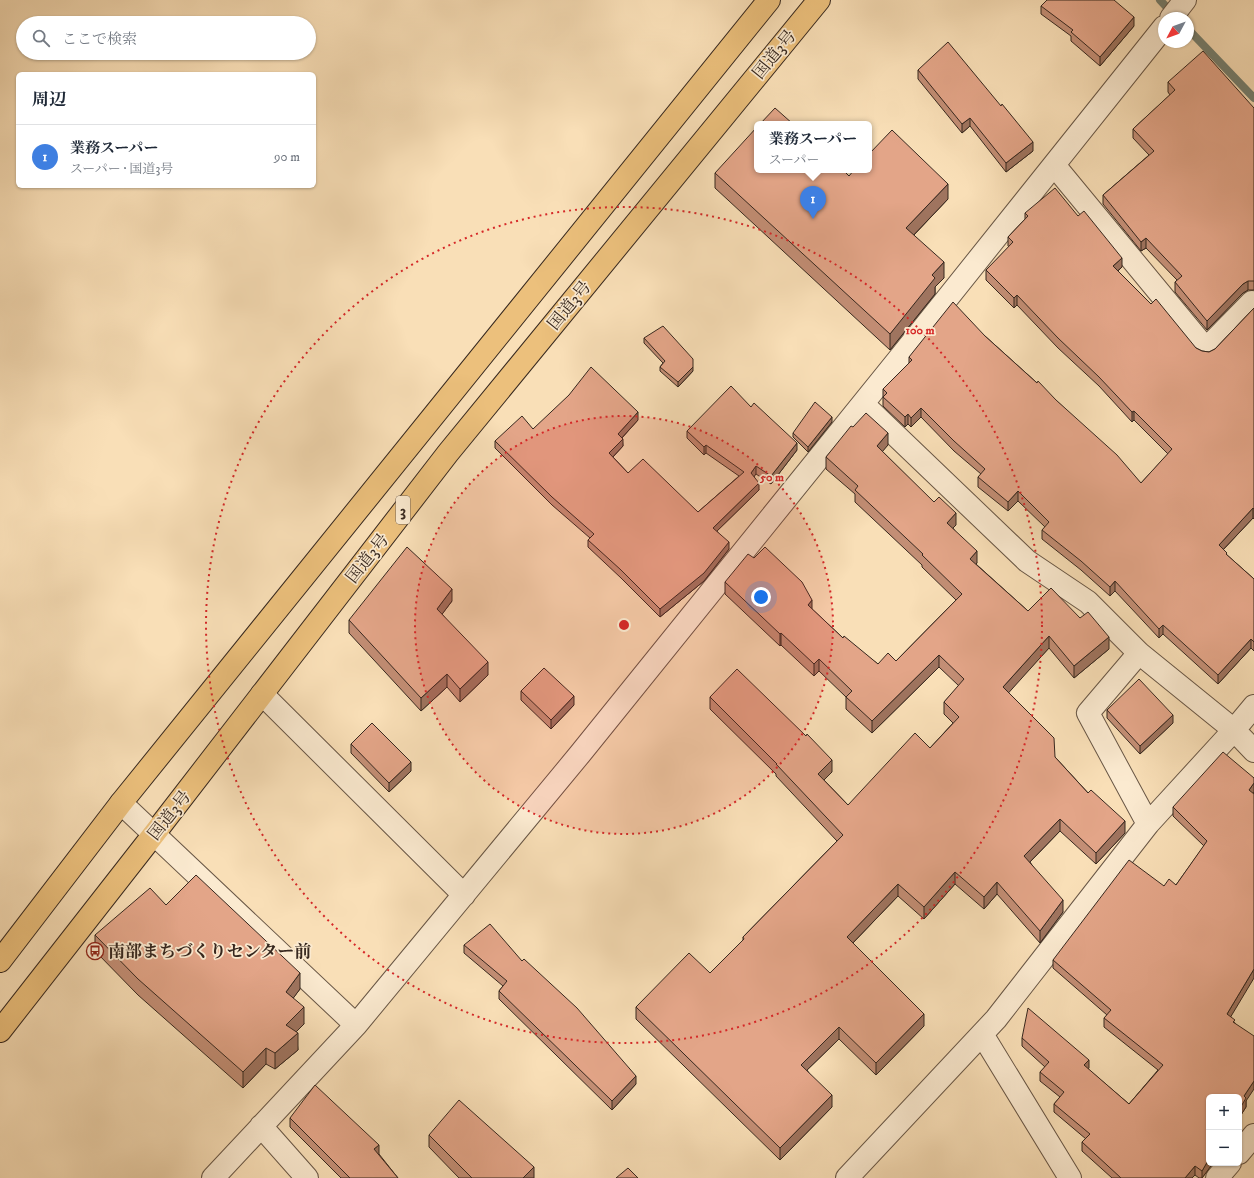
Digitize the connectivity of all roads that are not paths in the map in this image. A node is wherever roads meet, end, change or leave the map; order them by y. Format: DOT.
graph roads {
  1 [pos="769,0"];
  2 [pos="819,0"];
  3 [pos="1185,0"];
  4 [pos="1176,12"];
  5 [pos="1158,35"];
  6 [pos="1054,165"];
  7 [pos="1254,304"];
  8 [pos="863,404"];
  9 [pos="1139,653"];
  10 [pos="262,694"];
  11 [pos="1254,706"];
  12 [pos="1234,730"];
  13 [pos="1254,751"];
  14 [pos="121,803"];
  15 [pos="1148,824"];
  16 [pos="154,834"];
  17 [pos="464,894"];
  18 [pos="0,962"];
  19 [pos="356,1025"];
  20 [pos="0,1031"];
  21 [pos="982,1034"];
  22 [pos="261,1126"];
  23 [pos="1254,1135"];
  24 [pos="1242,1149"];
  25 [pos="1227,1166"];
  26 [pos="213,1178"];
  27 [pos="307,1178"];
  28 [pos="847,1178"];
  29 [pos="1070,1178"];
  30 [pos="1217,1178"];
  1 -- 14 [label="highway, 国道3号 / 3"];
  2 -- 10 [label="highway, 国道3号 / 3"];
  3 -- 4 [label="street"];
  5 -- 6 [label="street"];
  6 -- 7 [label="street"];
  6 -- 8 [label="street"];
  8 -- 9 [label="street"];
  8 -- 17 [label="street"];
  9 -- 12 [label="street"];
  9 -- 15 [label="street"];
  10 -- 16 [label="highway, 国道3号 / 3"];
  10 -- 17 [label="street"];
  11 -- 12 [label="street"];
  12 -- 13 [label="street"];
  12 -- 15 [label="street"];
  14 -- 16 [label="street"];
  14 -- 18 [label="highway, 国道3号 / 3"];
  15 -- 21 [label="street"];
  16 -- 19 [label="street"];
  16 -- 20 [label="highway, 国道3号 / 3"];
  17 -- 19 [label="street"];
  19 -- 22 [label="street"];
  21 -- 28 [label="street"];
  21 -- 29 [label="street"];
  22 -- 26 [label="street"];
  22 -- 27 [label="street"];
  23 -- 24 [label="street"];
  25 -- 30 [label="street"];
}
